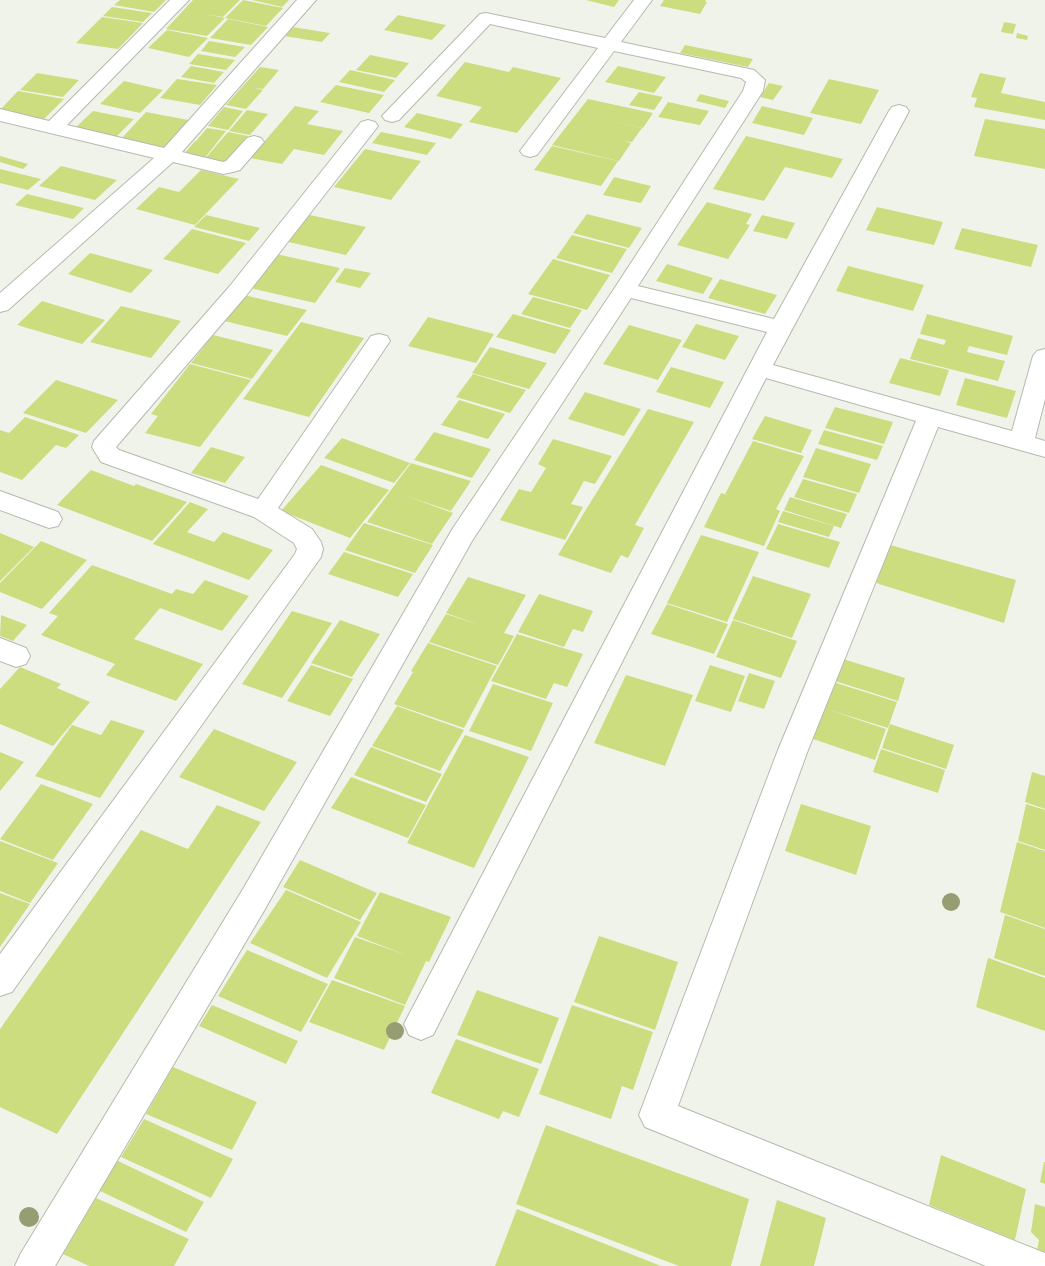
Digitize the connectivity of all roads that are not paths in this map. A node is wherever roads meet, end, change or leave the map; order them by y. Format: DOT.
graph roads {
  1 [pos="180,0"];
  2 [pos="308,0"];
  3 [pos="644,0"];
  4 [pos="609,43"];
  5 [pos="899,111"];
  6 [pos="392,116"];
  7 [pos="9,117"];
  8 [pos="368,126"];
  9 [pos="54,127"];
  10 [pos="0,132"];
  11 [pos="254,142"];
  12 [pos="530,151"];
  13 [pos="169,155"];
  14 [pos="625,290"];
  15 [pos="0,305"];
  16 [pos="780,328"];
  17 [pos="379,341"];
  18 [pos="1045,356"];
  19 [pos="760,369"];
  20 [pos="930,417"];
  21 [pos="1021,443"];
  22 [pos="1045,449"];
  23 [pos="0,500"];
  24 [pos="263,511"];
  25 [pos="49,519"];
  26 [pos="0,981"];
  27 [pos="421,1024"];
  28 [pos="34,1266"];
  29 [pos="1032,1266"];
  1 -- 9 [label="street"];
  2 -- 13 [label="street"];
  3 -- 4 [label="street"];
  4 -- 6 [label="street"];
  4 -- 12 [label="street"];
  4 -- 14 [label="street"];
  5 -- 16 [label="street"];
  7 -- 9 [label="street"];
  7 -- 10 [label="street"];
  8 -- 24 [label="street"];
  9 -- 13 [label="street"];
  11 -- 13 [label="street"];
  13 -- 15 [label="street"];
  14 -- 16 [label="street"];
  14 -- 28 [label="street"];
  16 -- 19 [label="street"];
  17 -- 24 [label="street"];
  18 -- 21 [label="street"];
  19 -- 20 [label="street"];
  19 -- 27 [label="street"];
  20 -- 21 [label="street"];
  20 -- 29 [label="street"];
  21 -- 22 [label="street"];
  23 -- 25 [label="street"];
  24 -- 26 [label="street"];
}
